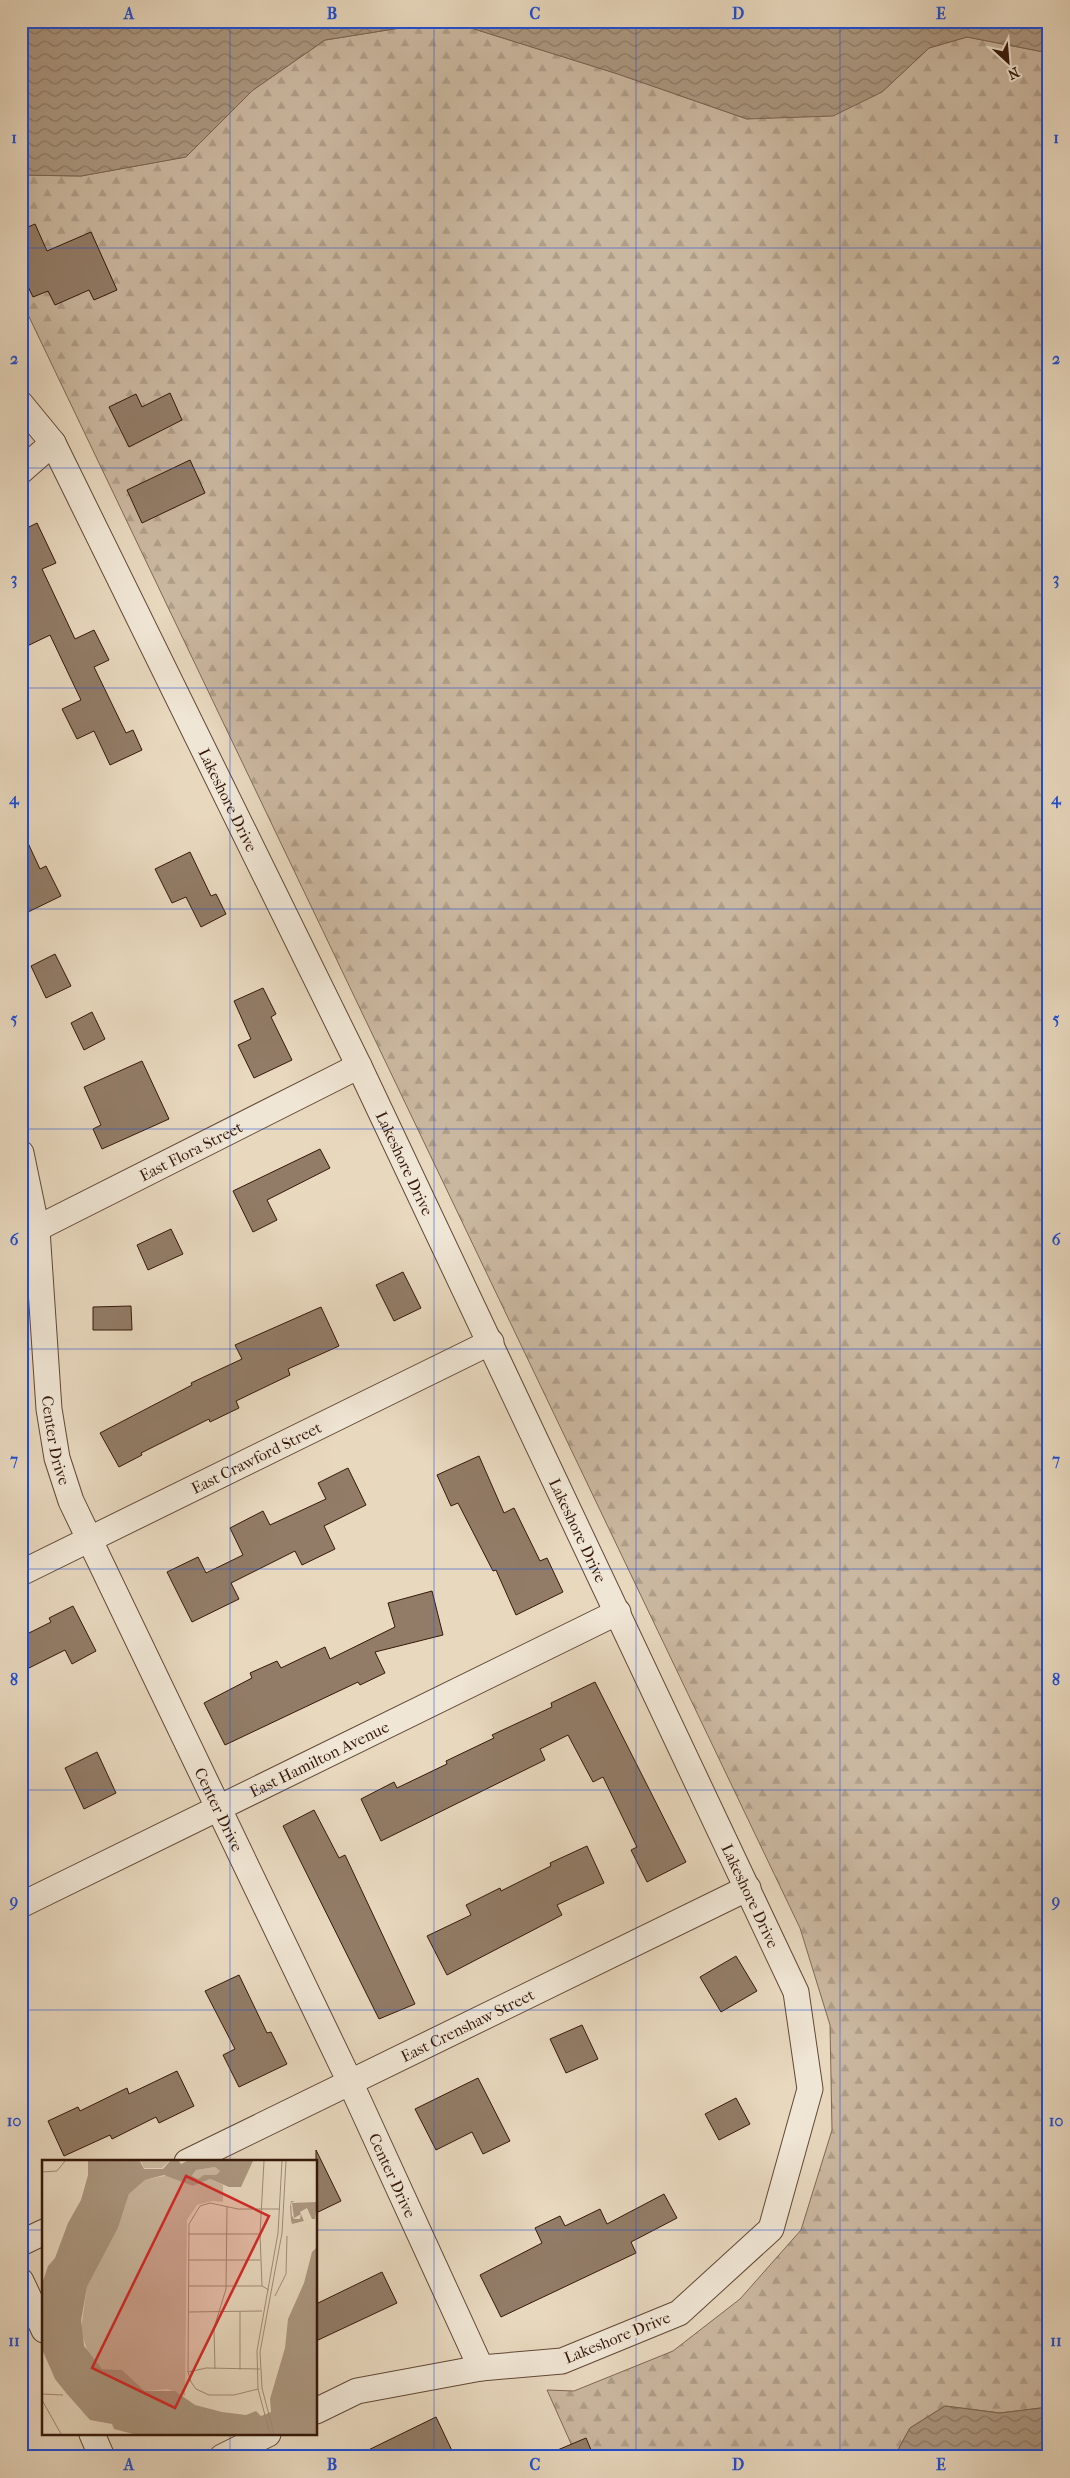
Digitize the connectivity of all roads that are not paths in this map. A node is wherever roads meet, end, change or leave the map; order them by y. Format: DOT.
graph roads {
  1 [pos="21,404"];
  2 [pos="54,443"];
  3 [pos="21,471"];
  4 [pos="359,1066"];
  5 [pos="21,1153"];
  6 [pos="29,1233"];
  7 [pos="491,1342"];
  8 [pos="89,1540"];
  9 [pos="21,1573"];
  10 [pos="618,1612"];
  11 [pos="218,1809"];
  12 [pos="748,1888"];
  13 [pos="21,1905"];
  14 [pos="350,2082"];
  15 [pos="192,2160"];
  16 [pos="42,2233"];
  17 [pos="21,2243"];
  18 [pos="21,2281"];
  19 [pos="42,2326"];
  20 [pos="480,2368"];
  21 [pos="318,2410"];
  22 [pos="93,2436"];
  23 [pos="264,2436"];
  24 [pos="102,2457"];
  25 [pos="222,2457"];
  1 -- 2 [label="street, Lakeshore Drive"];
  2 -- 3 [label="street"];
  2 -- 4 [label="street, Lakeshore Drive"];
  4 -- 6 [label="street, East Flora Street"];
  4 -- 7 [label="street, Lakeshore Drive"];
  5 -- 6 [label="street, Center Drive"];
  6 -- 8 [label="street, Center Drive"];
  7 -- 8 [label="street, East Crawford Street"];
  7 -- 10 [label="street, Lakeshore Drive"];
  8 -- 9 [label="street, East Crawford Street"];
  8 -- 11 [label="street, Center Drive"];
  10 -- 11 [label="street, East Hamilton Avenue"];
  10 -- 12 [label="street, Lakeshore Drive"];
  11 -- 13 [label="street, East Hamilton Avenue"];
  11 -- 14 [label="street, Center Drive"];
  12 -- 14 [label="street, East Crenshaw Street"];
  12 -- 20 [label="street, Lakeshore Drive"];
  14 -- 15 [label="street, East Crenshaw Street"];
  14 -- 20 [label="street, Center Drive"];
  16 -- 17 [label="street"];
  18 -- 19 [label="street"];
  20 -- 21 [label="street, Lakeshore Drive"];
  22 -- 24 [label="street"];
  23 -- 25 [label="street"];
}
